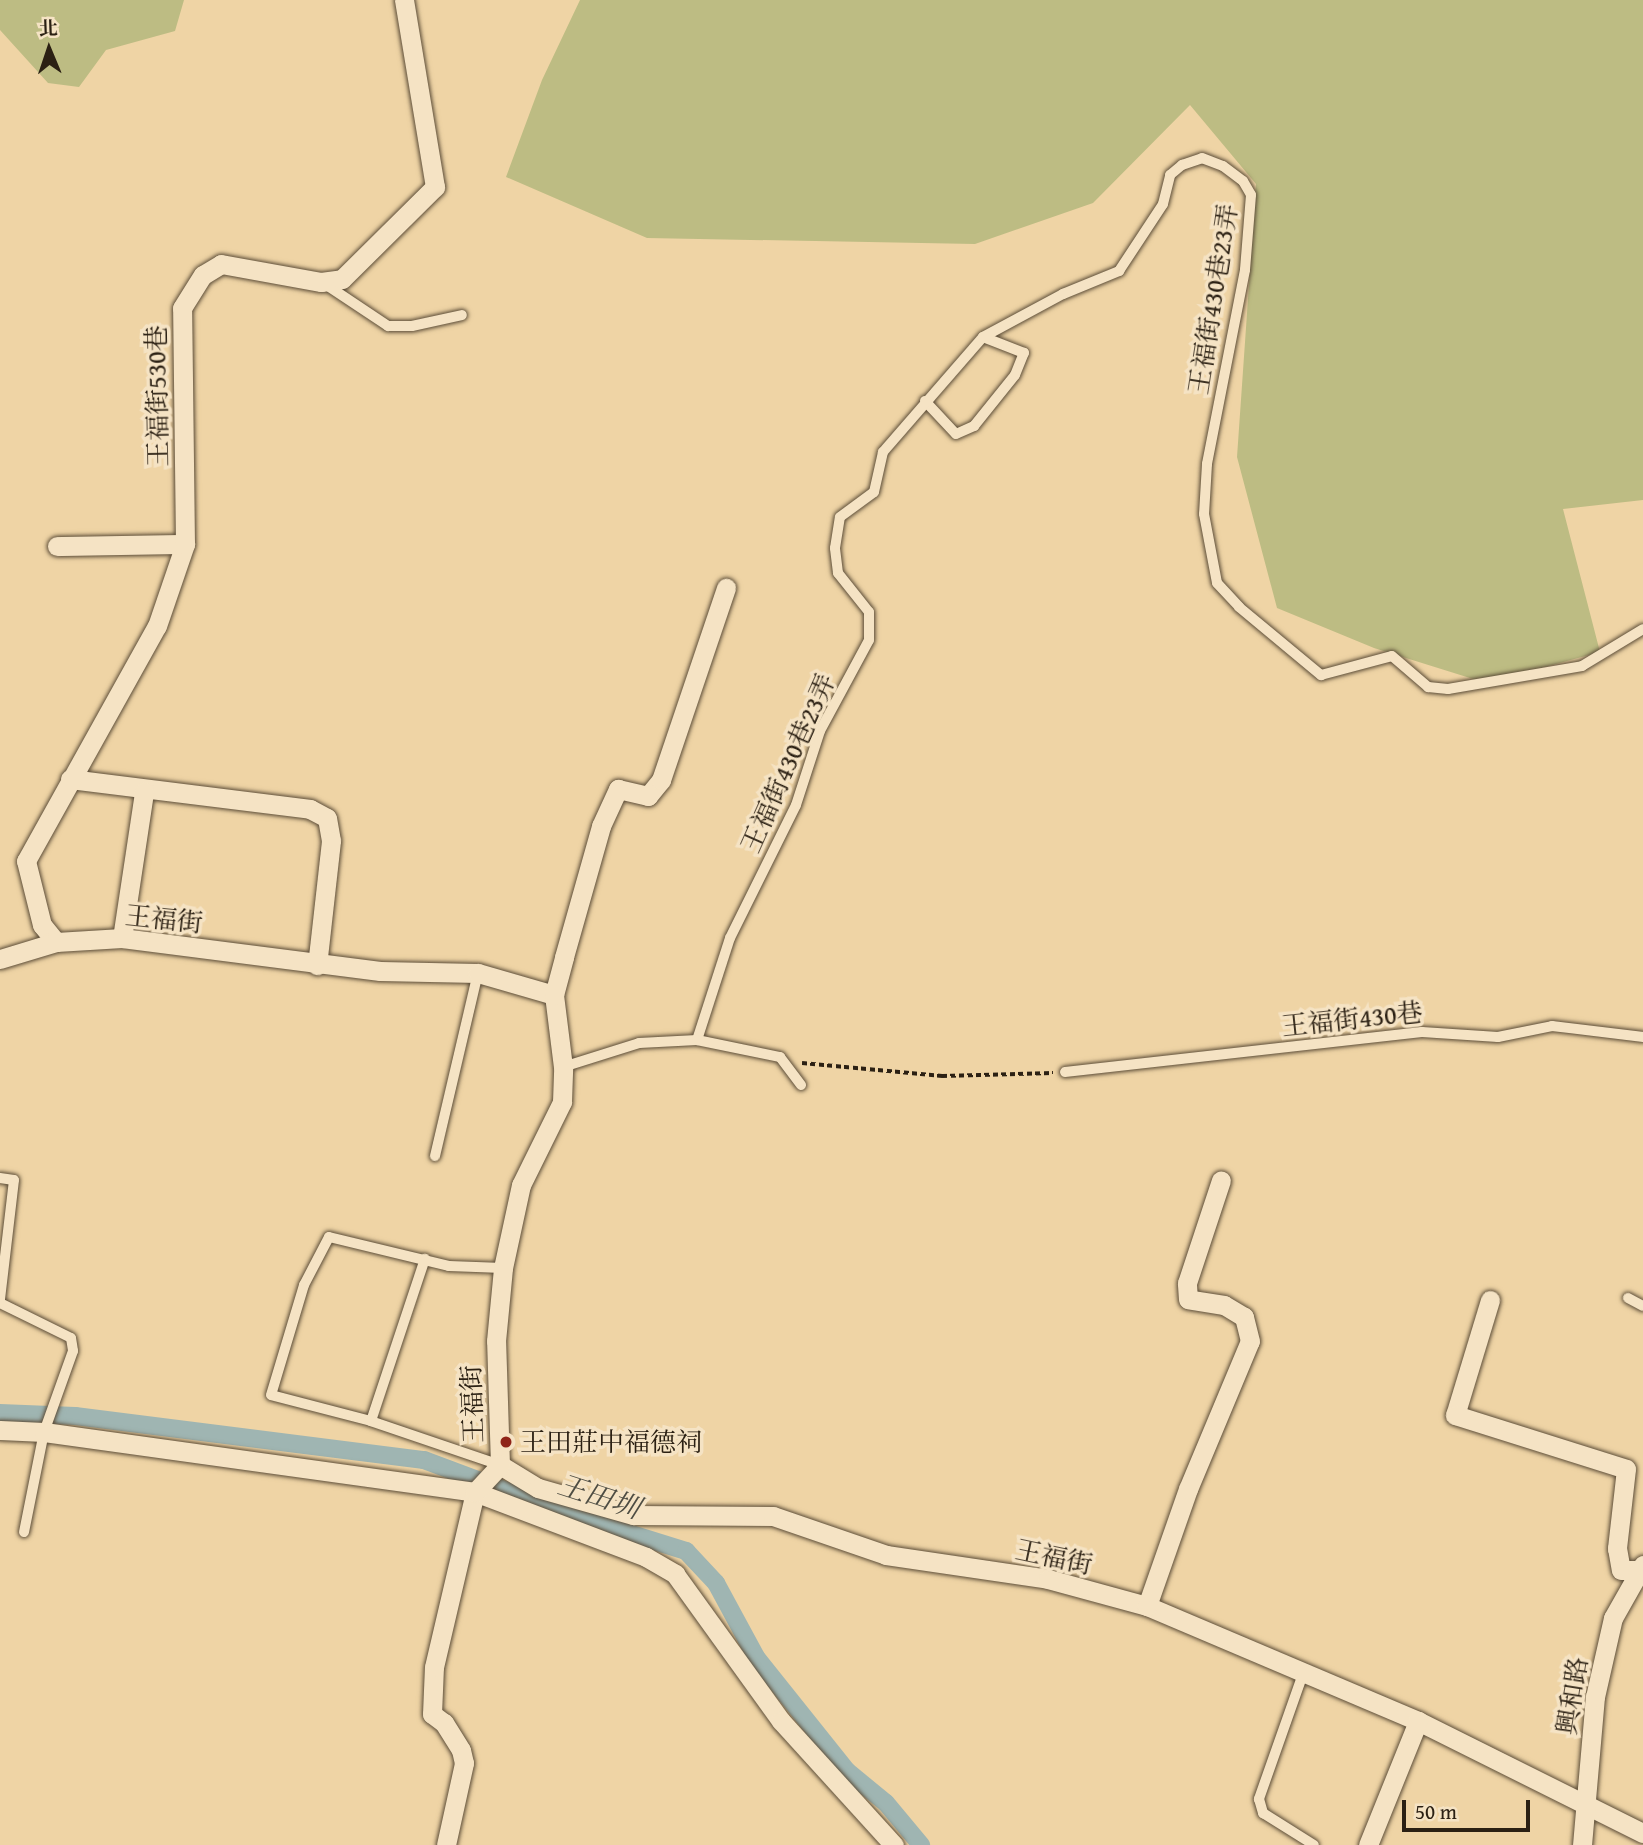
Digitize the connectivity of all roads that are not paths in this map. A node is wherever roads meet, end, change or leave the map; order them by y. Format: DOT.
graph roads {
  1 [pos="404,0"];
  2 [pos="321,282"];
  3 [pos="462,315"];
  4 [pos="983,337"];
  5 [pos="925,401"];
  6 [pos="185,544"];
  7 [pos="57,545"];
  8 [pos="726,588"];
  9 [pos="1643,629"];
  10 [pos="70,779"];
  11 [pos="144,792"];
  12 [pos="122,938"];
  13 [pos="56,942"];
  14 [pos="0,958"];
  15 [pos="317,965"];
  16 [pos="478,973"];
  17 [pos="554,995"];
  18 [pos="1643,1037"];
  19 [pos="696,1040"];
  20 [pos="563,1067"];
  21 [pos="1065,1072"];
  22 [pos="801,1085"];
  23 [pos="435,1156"];
  24 [pos="0,1178"];
  25 [pos="1221,1180"];
  26 [pos="425,1259"];
  27 [pos="503,1268"];
  28 [pos="1628,1298"];
  29 [pos="1490,1300"];
  30 [pos="0,1301"];
  31 [pos="1643,1306"];
  32 [pos="371,1421"];
  33 [pos="0,1430"];
  34 [pos="44,1432"];
  35 [pos="500,1465"];
  36 [pos="475,1492"];
  37 [pos="24,1532"];
  38 [pos="1642,1568"];
  39 [pos="1147,1606"];
  40 [pos="1304,1671"];
  41 [pos="1418,1721"];
  42 [pos="1584,1802"];
  43 [pos="1643,1833"];
  44 [pos="446,1845"];
  45 [pos="894,1845"];
  46 [pos="1314,1845"];
  47 [pos="1368,1845"];
  48 [pos="1582,1845"];
  1 -- 2 [label="street"];
  2 -- 3 [label="lane"];
  2 -- 6 [label="street, 王福街530巷"];
  4 -- 5 [label="lane, 王福街430巷23弄"];
  4 -- 5 [label="lane"];
  4 -- 9 [label="lane, 王福街430巷23弄"];
  5 -- 19 [label="lane, 王福街430巷23弄"];
  6 -- 7 [label="street"];
  6 -- 10 [label="street, 王福街530巷"];
  8 -- 17 [label="street"];
  10 -- 11 [label="street"];
  10 -- 13 [label="street, 王福街530巷"];
  11 -- 12 [label="street"];
  11 -- 15 [label="street"];
  12 -- 13 [label="street, 王福街"];
  12 -- 15 [label="street, 王福街"];
  13 -- 14 [label="street, 王福街"];
  15 -- 16 [label="street, 王福街"];
  16 -- 17 [label="street, 王福街"];
  16 -- 23 [label="lane"];
  17 -- 20 [label="street, 王福街"];
  18 -- 21 [label="lane, 王福街430巷"];
  19 -- 20 [label="lane"];
  19 -- 22 [label="lane"];
  20 -- 27 [label="street, 王福街"];
  24 -- 30 [label="lane"];
  25 -- 39 [label="street"];
  26 -- 27 [label="lane"];
  26 -- 32 [label="lane"];
  26 -- 32 [label="lane"];
  27 -- 35 [label="street, 王福街"];
  28 -- 31 [label="lane"];
  29 -- 38 [label="street"];
  30 -- 34 [label="lane"];
  32 -- 35 [label="lane"];
  33 -- 34 [label="street"];
  34 -- 36 [label="street"];
  34 -- 37 [label="lane"];
  35 -- 36 [label="street"];
  35 -- 39 [label="street, 王福街"];
  36 -- 44 [label="street"];
  36 -- 45 [label="street"];
  38 -- 42 [label="street, 興和路"];
  39 -- 40 [label="street, 王福街"];
  40 -- 41 [label="street, 王福街"];
  40 -- 46 [label="lane"];
  41 -- 42 [label="street, 王福街"];
  41 -- 47 [label="street"];
  42 -- 43 [label="street, 王福街"];
  42 -- 48 [label="street, 興和路"];
}
